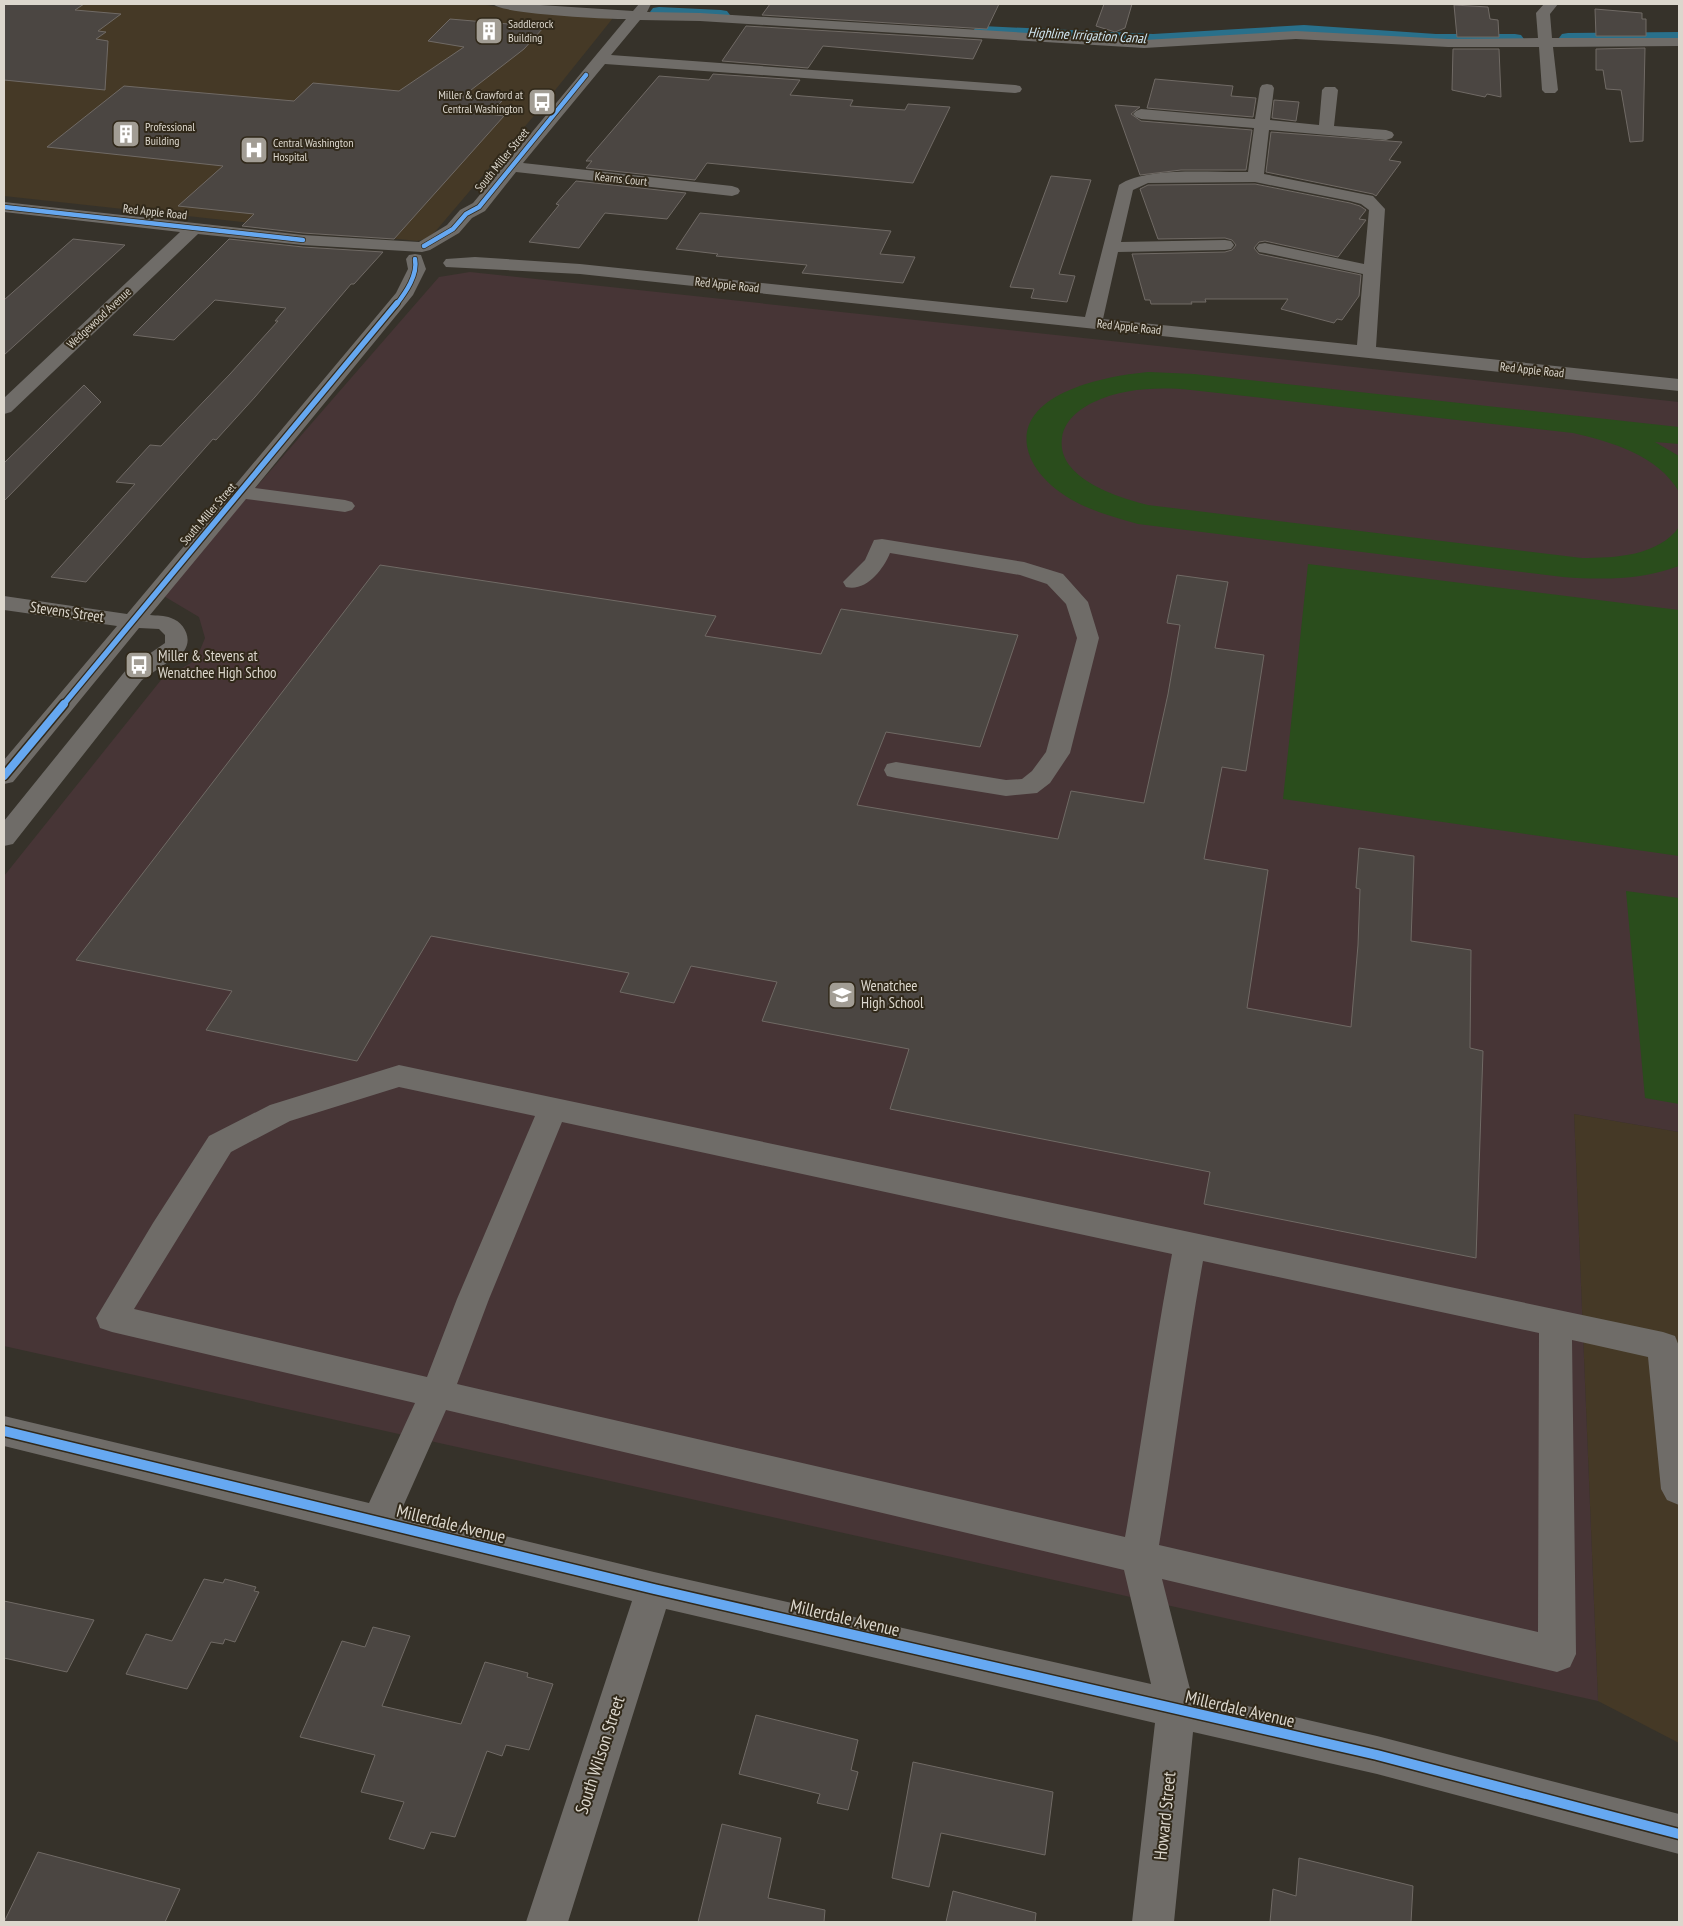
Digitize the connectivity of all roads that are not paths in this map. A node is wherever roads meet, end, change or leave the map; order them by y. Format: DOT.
graph roads {
  1 [pos="500,4"];
  2 [pos="1551,4"];
  3 [pos="640,10"];
  4 [pos="1679,42"];
  5 [pos="1547,43"];
  6 [pos="601,59"];
  7 [pos="1267,88"];
  8 [pos="1015,89"];
  9 [pos="1330,90"];
  10 [pos="1550,90"];
  11 [pos="1141,114"];
  12 [pos="1262,124"];
  13 [pos="1326,130"];
  14 [pos="1386,135"];
  15 [pos="511,166"];
  16 [pos="1255,177"];
  17 [pos="732,191"];
  18 [pos="4,207"];
  19 [pos="478,207"];
  20 [pos="194,228"];
  21 [pos="461,245"];
  22 [pos="1225,245"];
  23 [pos="1111,247"];
  24 [pos="1265,248"];
  25 [pos="419,253"];
  26 [pos="442,268"];
  27 [pos="580,269"];
  28 [pos="1372,271"];
  29 [pos="404,295"];
  30 [pos="1093,323"];
  31 [pos="1366,352"];
  32 [pos="1679,385"];
  33 [pos="4,408"];
  34 [pos="241,492"];
  35 [pos="345,506"];
  36 [pos="854,582"];
  37 [pos="4,603"];
  38 [pos="131,622"];
  39 [pos="896,770"];
  40 [pos="4,776"];
  41 [pos="4,838"];
  42 [pos="552,1109"];
  43 [pos="1190,1245"];
  44 [pos="1556,1323"];
  45 [pos="437,1393"];
  46 [pos="4,1431"];
  47 [pos="1679,1489"];
  48 [pos="378,1522"];
  49 [pos="1139,1556"];
  50 [pos="654,1589"];
  51 [pos="1176,1710"];
  52 [pos="1679,1834"];
  53 [pos="547,1922"];
  54 [pos="1153,1922"];
  1 -- 3 [label="street"];
  2 -- 5 [label="street"];
  3 -- 5 [label="street"];
  3 -- 6 [label="street, South Miller Street"];
  4 -- 5 [label="street"];
  5 -- 10 [label="street"];
  6 -- 8 [label="street"];
  6 -- 15 [label="street, South Miller Street"];
  7 -- 12 [label="street"];
  9 -- 13 [label="street"];
  11 -- 12 [label="street"];
  12 -- 13 [label="street"];
  12 -- 16 [label="street"];
  13 -- 14 [label="street"];
  15 -- 17 [label="street, Kearns Court"];
  15 -- 19 [label="street, South Miller Street"];
  16 -- 23 [label="street"];
  16 -- 28 [label="street"];
  18 -- 20 [label="street, Red Apple Road"];
  19 -- 21 [label="street, South Miller Street"];
  19 -- 25 [label="street, South Miller Street"];
  20 -- 25 [label="street, Red Apple Road"];
  20 -- 33 [label="street, Wedgewood Avenue"];
  21 -- 25 [label="street, Red Apple Road"];
  21 -- 26 [label="street"];
  21 -- 27 [label="street, Red Apple Road"];
  22 -- 23 [label="street"];
  23 -- 30 [label="street"];
  24 -- 28 [label="street"];
  25 -- 26 [label="street, Red Apple Road"];
  25 -- 29 [label="street, South Miller Street"];
  26 -- 27 [label="street, Red Apple Road"];
  26 -- 29 [label="street, South Miller Street"];
  27 -- 30 [label="street, Red Apple Road"];
  28 -- 31 [label="street"];
  29 -- 34 [label="street, South Miller Street"];
  30 -- 31 [label="street, Red Apple Road"];
  31 -- 32 [label="street, Red Apple Road"];
  34 -- 35 [label="street"];
  34 -- 38 [label="street, South Miller Street"];
  36 -- 39 [label="street"];
  37 -- 38 [label="street, Stevens Street"];
  38 -- 40 [label="street, South Miller Street"];
  38 -- 41 [label="street, Stevens Street"];
  42 -- 43 [label="street"];
  42 -- 45 [label="street"];
  42 -- 45 [label="street"];
  43 -- 44 [label="street"];
  43 -- 49 [label="street"];
  44 -- 47 [label="street"];
  44 -- 49 [label="street"];
  45 -- 48 [label="street"];
  45 -- 49 [label="street"];
  46 -- 48 [label="street, Millerdale Avenue"];
  48 -- 50 [label="street, Millerdale Avenue"];
  49 -- 51 [label="street, Howard Street"];
  50 -- 51 [label="street, Millerdale Avenue"];
  50 -- 53 [label="street, South Wilson Street"];
  51 -- 52 [label="street, Millerdale Avenue"];
  51 -- 54 [label="street, Howard Street"];
}
